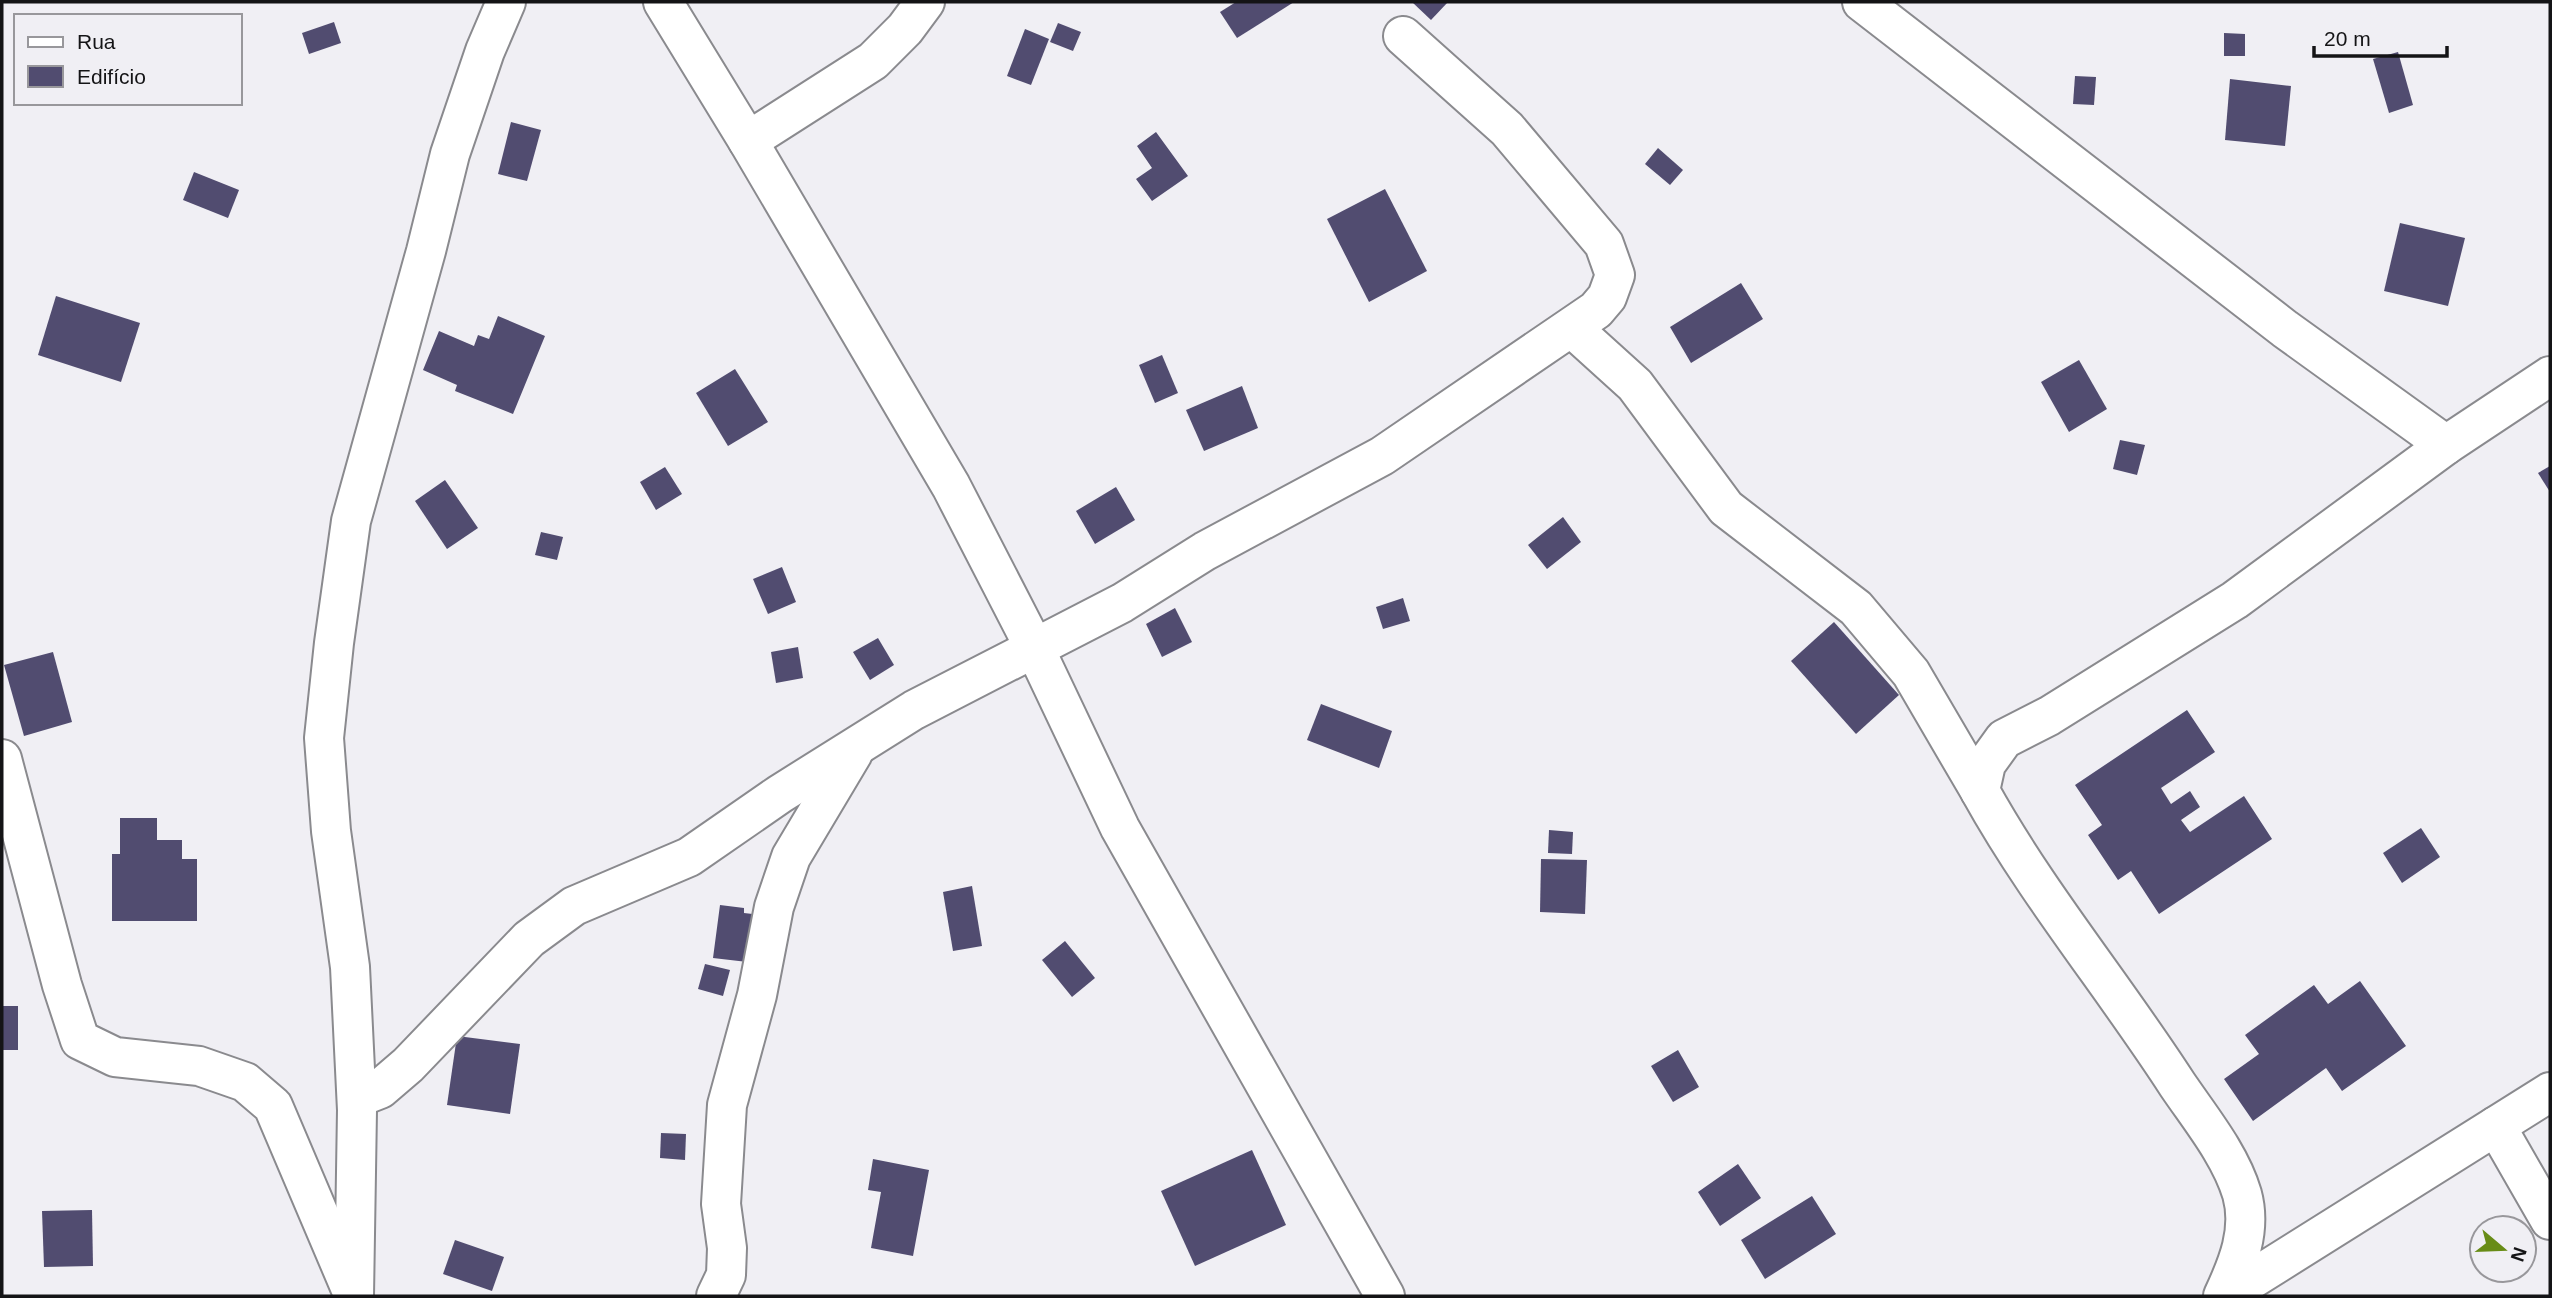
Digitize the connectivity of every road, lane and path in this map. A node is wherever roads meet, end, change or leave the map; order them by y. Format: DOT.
graph roads {
  1 [pos="506,2"];
  2 [pos="663,2"];
  3 [pos="925,2"];
  4 [pos="1862,2"];
  5 [pos="1403,36"];
  6 [pos="748,141"];
  7 [pos="1572,328"];
  8 [pos="2550,376"];
  9 [pos="2446,445"];
  10 [pos="1035,649"];
  11 [pos="856,748"];
  12 [pos="2,759"];
  13 [pos="1980,791"];
  14 [pos="2550,1092"];
  15 [pos="357,1098"];
  16 [pos="2496,1126"];
  17 [pos="2550,1220"];
  18 [pos="354,1296"];
  19 [pos="716,1296"];
  20 [pos="1385,1296"];
  21 [pos="2224,1296"];
  1 -- 15 [label="street"];
  2 -- 6 [label="street"];
  3 -- 6 [label="street"];
  4 -- 9 [label="street"];
  5 -- 7 [label="street"];
  6 -- 10 [label="street"];
  7 -- 10 [label="street"];
  7 -- 13 [label="street"];
  8 -- 9 [label="street"];
  9 -- 13 [label="street"];
  10 -- 11 [label="street"];
  10 -- 20 [label="street"];
  11 -- 15 [label="street"];
  11 -- 19 [label="street"];
  12 -- 18 [label="street"];
  13 -- 21 [label="street"];
  14 -- 16 [label="street"];
  15 -- 18 [label="street"];
  16 -- 17 [label="street"];
  16 -- 21 [label="street"];
}
